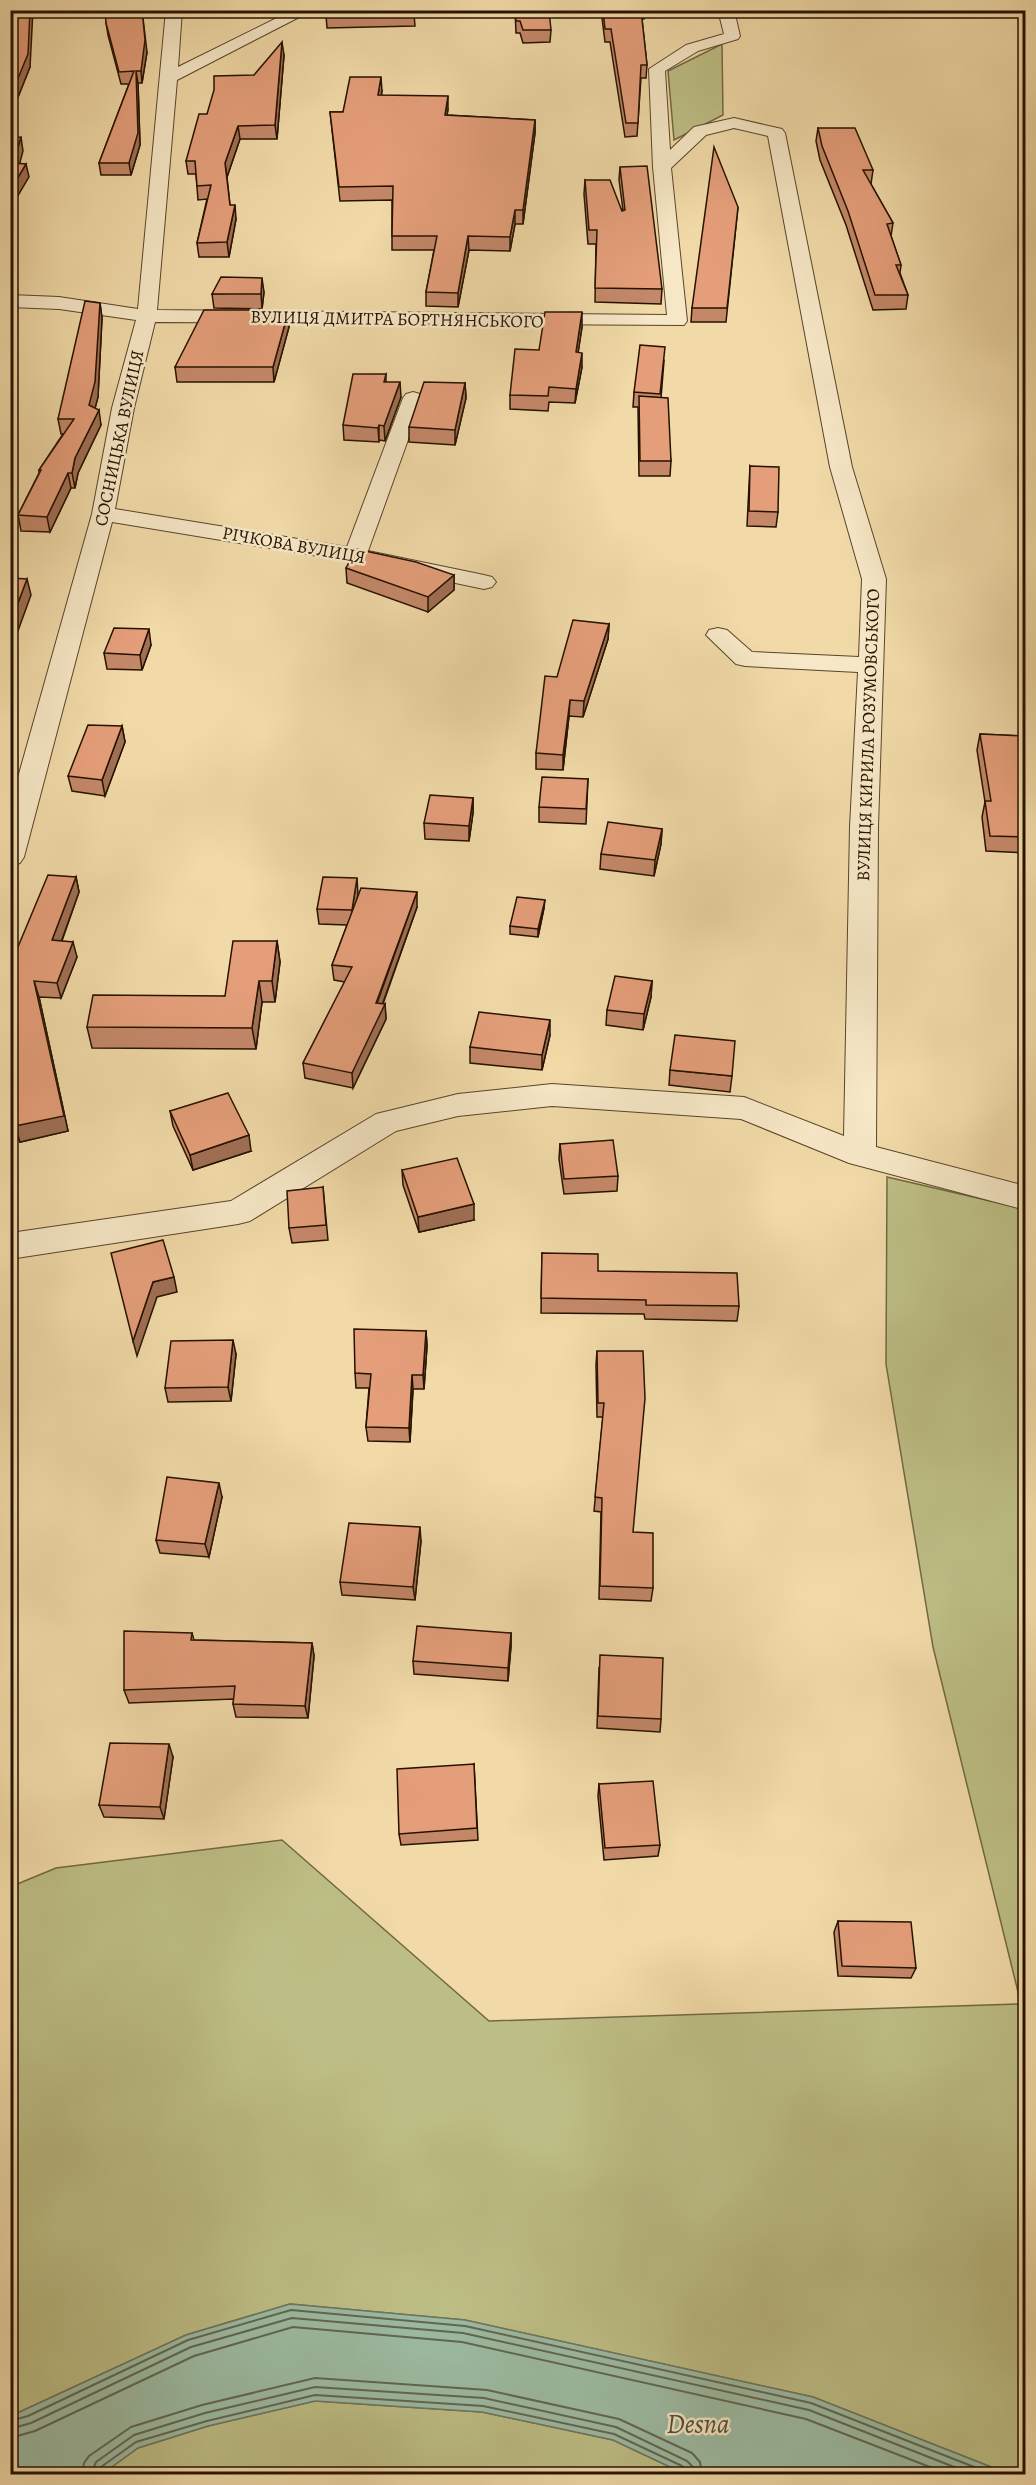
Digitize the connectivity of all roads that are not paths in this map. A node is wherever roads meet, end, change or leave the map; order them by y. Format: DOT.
graph roads {
  1 [pos="174,10"];
  2 [pos="306,10"];
  3 [pos="726,10"];
  4 [pos="170,78"];
  5 [pos="662,167"];
  6 [pos="10,301"];
  7 [pos="147,316"];
  8 [pos="413,398"];
  9 [pos="103,514"];
  10 [pos="355,555"];
  11 [pos="484,582"];
  12 [pos="718,635"];
  13 [pos="870,665"];
  14 [pos="10,857"];
  15 [pos="860,1155"];
  16 [pos="1026,1198"];
  17 [pos="10,1246"];
  1 -- 4 [label="street, СОСНИЦЬКА ВУЛИЦЯ"];
  2 -- 4 [label="street"];
  3 -- 5 [label="street"];
  4 -- 7 [label="street, СОСНИЦЬКА ВУЛИЦЯ"];
  5 -- 7 [label="street, ВУЛИЦЯ ДМИТРА БОРТНЯНСЬКОГО"];
  5 -- 13 [label="street, ВУЛИЦЯ КИРИЛА РОЗУМОВСЬКОГО"];
  6 -- 7 [label="street, ВУЛИЦЯ ДМИТРА БОРТНЯНСЬКОГО"];
  7 -- 9 [label="street, СОСНИЦЬКА ВУЛИЦЯ"];
  8 -- 10 [label="street"];
  9 -- 10 [label="street, РІЧКОВА ВУЛИЦЯ"];
  9 -- 14 [label="street, СОСНИЦЬКА ВУЛИЦЯ"];
  10 -- 11 [label="street, РІЧКОВА ВУЛИЦЯ"];
  12 -- 13 [label="street"];
  13 -- 15 [label="street, ВУЛИЦЯ КИРИЛА РОЗУМОВСЬКОГО"];
  15 -- 16 [label="street"];
  15 -- 17 [label="street"];
}
